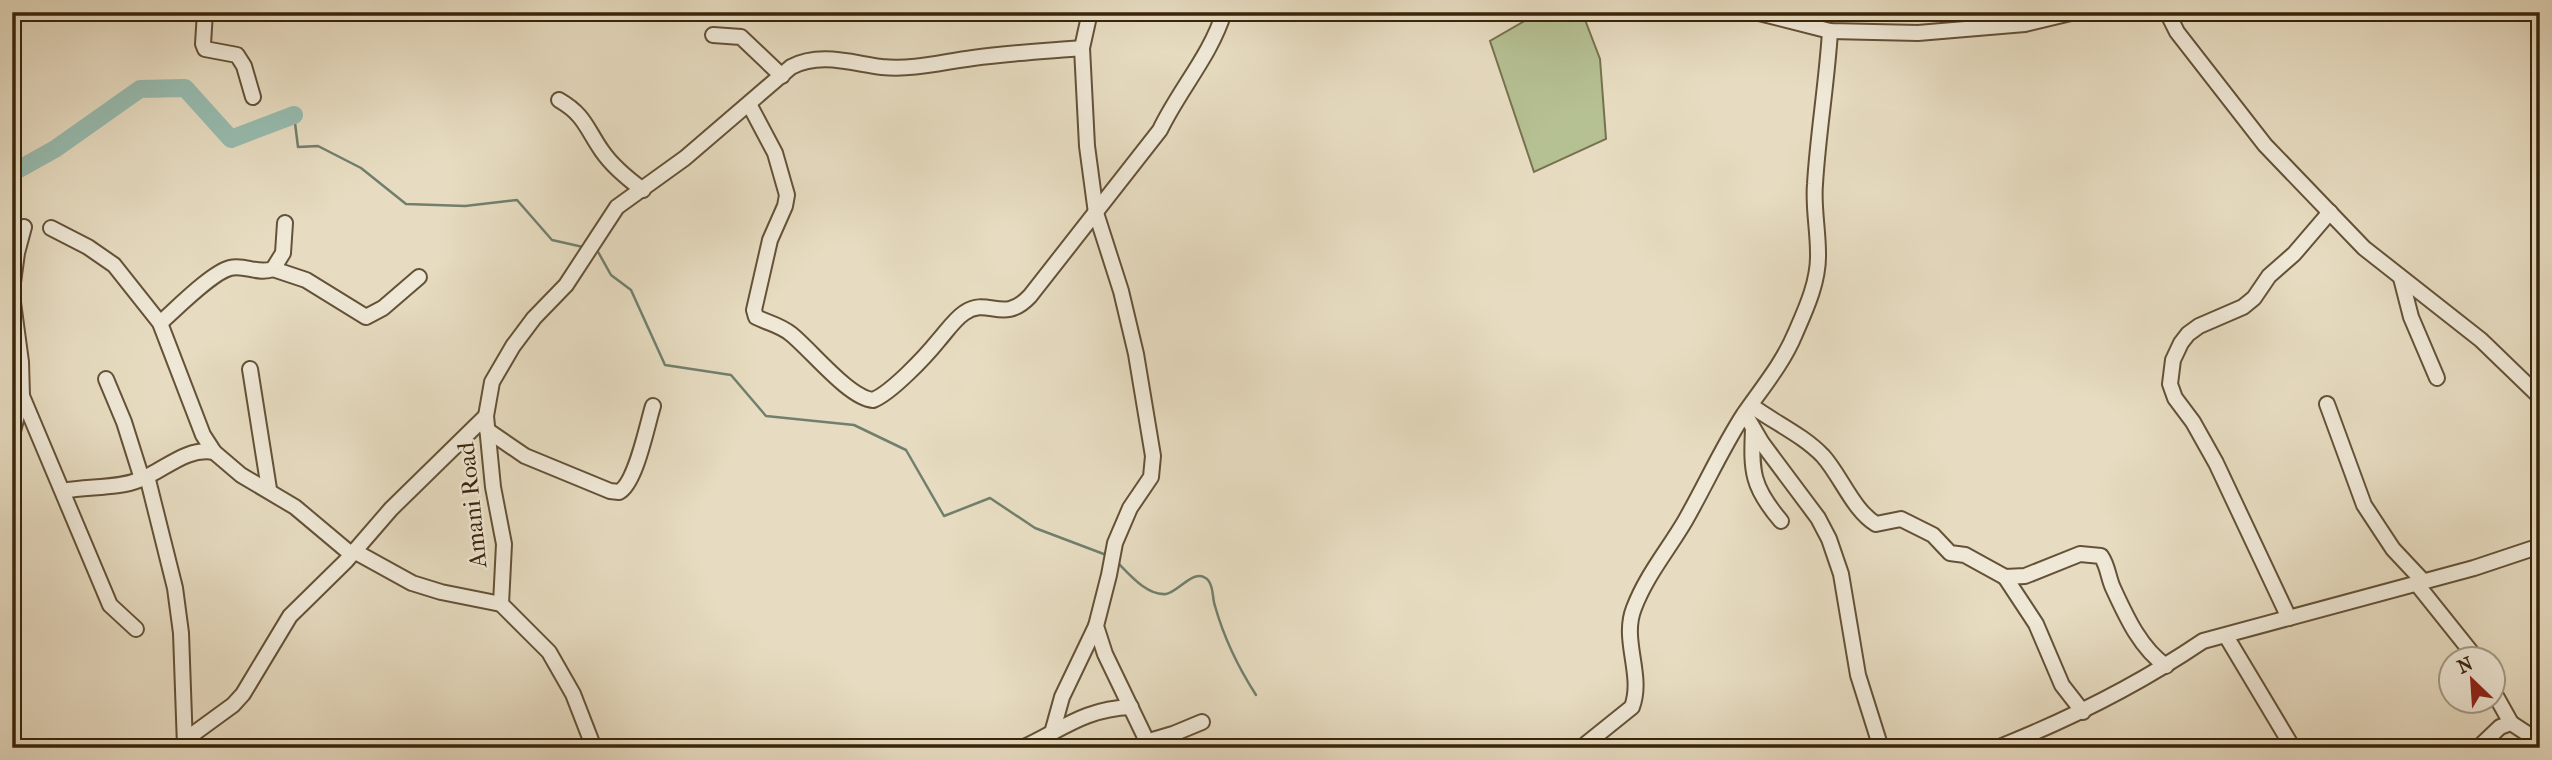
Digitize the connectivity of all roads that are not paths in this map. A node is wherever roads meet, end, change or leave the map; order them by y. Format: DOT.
graph roads {
  1 [pos="205,12"];
  2 [pos="1090,12"];
  3 [pos="1224,12"];
  4 [pos="1755,12"];
  5 [pos="2075,12"];
  6 [pos="2167,12"];
  7 [pos="2027,18"];
  8 [pos="1830,31"];
  9 [pos="713,35"];
  10 [pos="1082,48"];
  11 [pos="782,76"];
  12 [pos="253,97"];
  13 [pos="559,100"];
  14 [pos="748,104"];
  15 [pos="643,190"];
  16 [pos="2330,212"];
  17 [pos="1096,213"];
  18 [pos="285,223"];
  19 [pos="24,227"];
  20 [pos="51,228"];
  21 [pos="273,269"];
  22 [pos="419,277"];
  23 [pos="2401,278"];
  24 [pos="12,293"];
  25 [pos="160,323"];
  26 [pos="250,369"];
  27 [pos="2437,378"];
  28 [pos="106,379"];
  29 [pos="22,396"];
  30 [pos="2540,397"];
  31 [pos="2327,404"];
  32 [pos="653,405"];
  33 [pos="1748,410"];
  34 [pos="487,423"];
  35 [pos="1753,427"];
  36 [pos="12,435"];
  37 [pos="214,452"];
  38 [pos="144,478"];
  39 [pos="269,489"];
  40 [pos="63,491"];
  41 [pos="1781,521"];
  42 [pos="2540,546"];
  43 [pos="353,553"];
  44 [pos="2006,577"];
  45 [pos="2420,582"];
  46 [pos="501,604"];
  47 [pos="2289,618"];
  48 [pos="1096,625"];
  49 [pos="136,629"];
  50 [pos="2226,636"];
  51 [pos="2465,644"];
  52 [pos="2166,666"];
  53 [pos="1131,706"];
  54 [pos="2083,712"];
  55 [pos="2506,714"];
  56 [pos="1202,722"];
  57 [pos="2511,723"];
  58 [pos="1052,733"];
  59 [pos="2540,742"];
  60 [pos="185,744"];
  61 [pos="1146,745"];
  62 [pos="594,748"];
  63 [pos="1023,748"];
  64 [pos="1581,748"];
  65 [pos="1881,748"];
  66 [pos="1997,748"];
  67 [pos="2293,748"];
  68 [pos="2478,748"];
  1 -- 12 [label="street"];
  2 -- 10 [label="street"];
  3 -- 17 [label="street"];
  4 -- 8 [label="street"];
  5 -- 7 [label="street"];
  6 -- 16 [label="street"];
  7 -- 8 [label="street"];
  8 -- 33 [label="street"];
  9 -- 11 [label="street"];
  10 -- 11 [label="street, Amani Road"];
  10 -- 17 [label="street"];
  11 -- 14 [label="street, Amani Road"];
  13 -- 15 [label="street"];
  14 -- 15 [label="street, Amani Road"];
  14 -- 17 [label="street"];
  15 -- 34 [label="street, Amani Road"];
  16 -- 23 [label="street"];
  16 -- 47 [label="street"];
  17 -- 48 [label="street"];
  18 -- 21 [label="street"];
  19 -- 24 [label="street"];
  20 -- 25 [label="street"];
  21 -- 22 [label="street"];
  21 -- 25 [label="street"];
  23 -- 27 [label="street"];
  23 -- 30 [label="street"];
  24 -- 29 [label="street"];
  25 -- 37 [label="street"];
  26 -- 39 [label="street"];
  28 -- 38 [label="street"];
  29 -- 36 [label="street"];
  29 -- 40 [label="street"];
  31 -- 45 [label="street"];
  32 -- 34 [label="street"];
  33 -- 35 [label="street"];
  33 -- 44 [label="street"];
  33 -- 64 [label="street"];
  34 -- 43 [label="street"];
  34 -- 46 [label="street, Amani Road"];
  35 -- 41 [label="street"];
  35 -- 65 [label="street"];
  37 -- 38 [label="street"];
  37 -- 39 [label="street"];
  38 -- 40 [label="street"];
  38 -- 60 [label="street"];
  39 -- 43 [label="street"];
  40 -- 49 [label="street"];
  42 -- 45 [label="street"];
  43 -- 46 [label="street"];
  43 -- 60 [label="street"];
  44 -- 52 [label="street"];
  44 -- 54 [label="street"];
  45 -- 47 [label="street"];
  45 -- 51 [label="street"];
  46 -- 62 [label="street"];
  47 -- 50 [label="street"];
  48 -- 53 [label="street"];
  48 -- 58 [label="street"];
  50 -- 52 [label="street"];
  50 -- 67 [label="street"];
  52 -- 54 [label="street"];
  53 -- 58 [label="street"];
  53 -- 61 [label="street"];
  54 -- 66 [label="street"];
  55 -- 57 [label="street"];
  56 -- 61 [label="street"];
  57 -- 59 [label="street"];
  57 -- 68 [label="street"];
  58 -- 63 [label="street"];
}
